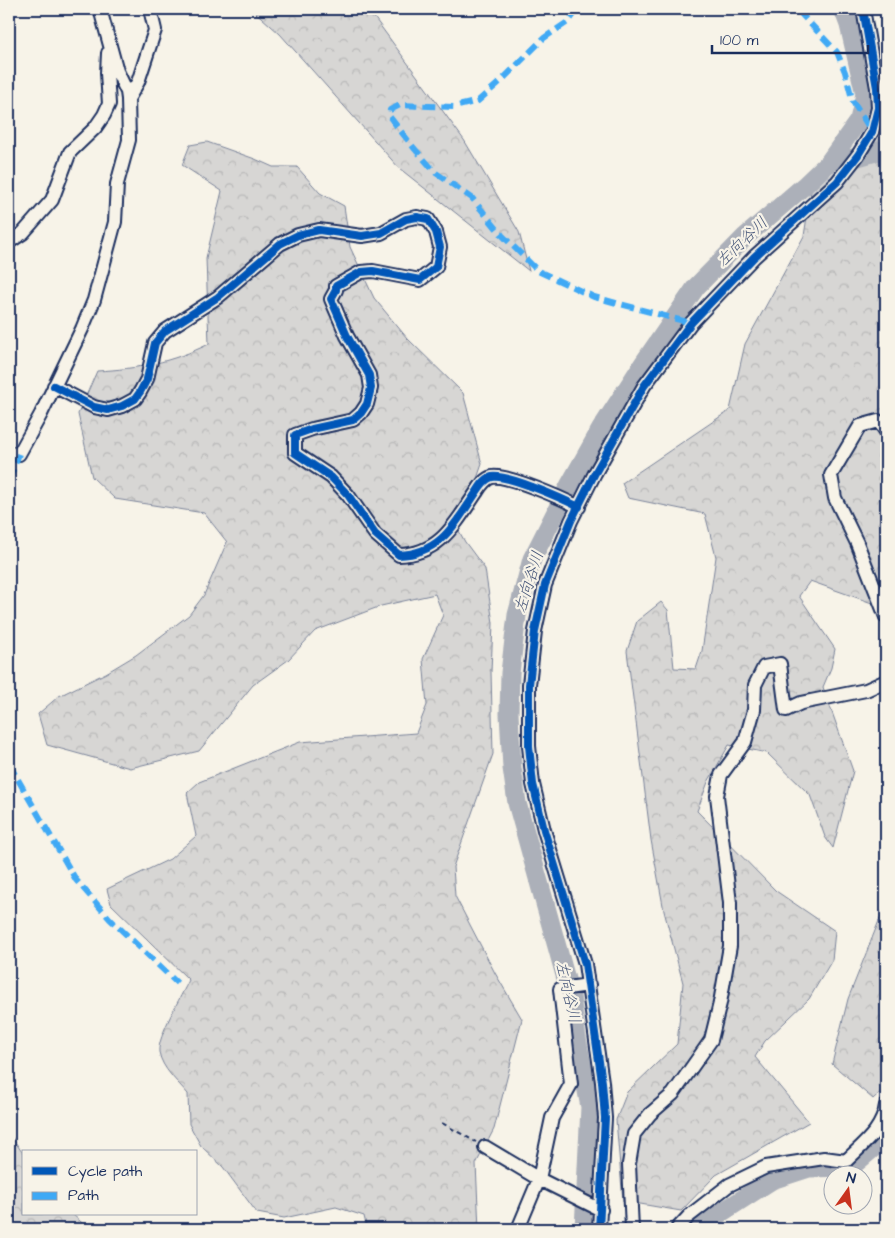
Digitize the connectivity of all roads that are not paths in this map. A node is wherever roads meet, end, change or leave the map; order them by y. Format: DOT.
graph roads {
  1 [pos="100,9"];
  2 [pos="150,9"];
  3 [pos="863,9"];
  4 [pos="109,44"];
  5 [pos="128,99"];
  6 [pos="9,242"];
  7 [pos="54,386"];
  8 [pos="886,432"];
  9 [pos="9,453"];
  10 [pos="579,507"];
  11 [pos="886,617"];
  12 [pos="886,681"];
  13 [pos="589,985"];
  14 [pos="886,1105"];
  15 [pos="485,1147"];
  16 [pos="539,1179"];
  17 [pos="601,1210"];
  18 [pos="518,1229"];
  19 [pos="599,1229"];
  20 [pos="632,1229"];
  21 [pos="677,1229"];
  1 -- 4 [label="street"];
  2 -- 5 [label="street"];
  3 -- 10 [label="street"];
  4 -- 5 [label="street"];
  4 -- 6 [label="street"];
  5 -- 7 [label="street"];
  7 -- 9 [label="street"];
  7 -- 10 [label="street"];
  8 -- 11 [label="street"];
  10 -- 13 [label="street"];
  12 -- 20 [label="street"];
  13 -- 16 [label="street"];
  13 -- 17 [label="street"];
  14 -- 21 [label="street"];
  15 -- 16 [label="street"];
  16 -- 17 [label="street"];
  16 -- 18 [label="street"];
  17 -- 19 [label="street"];
}
